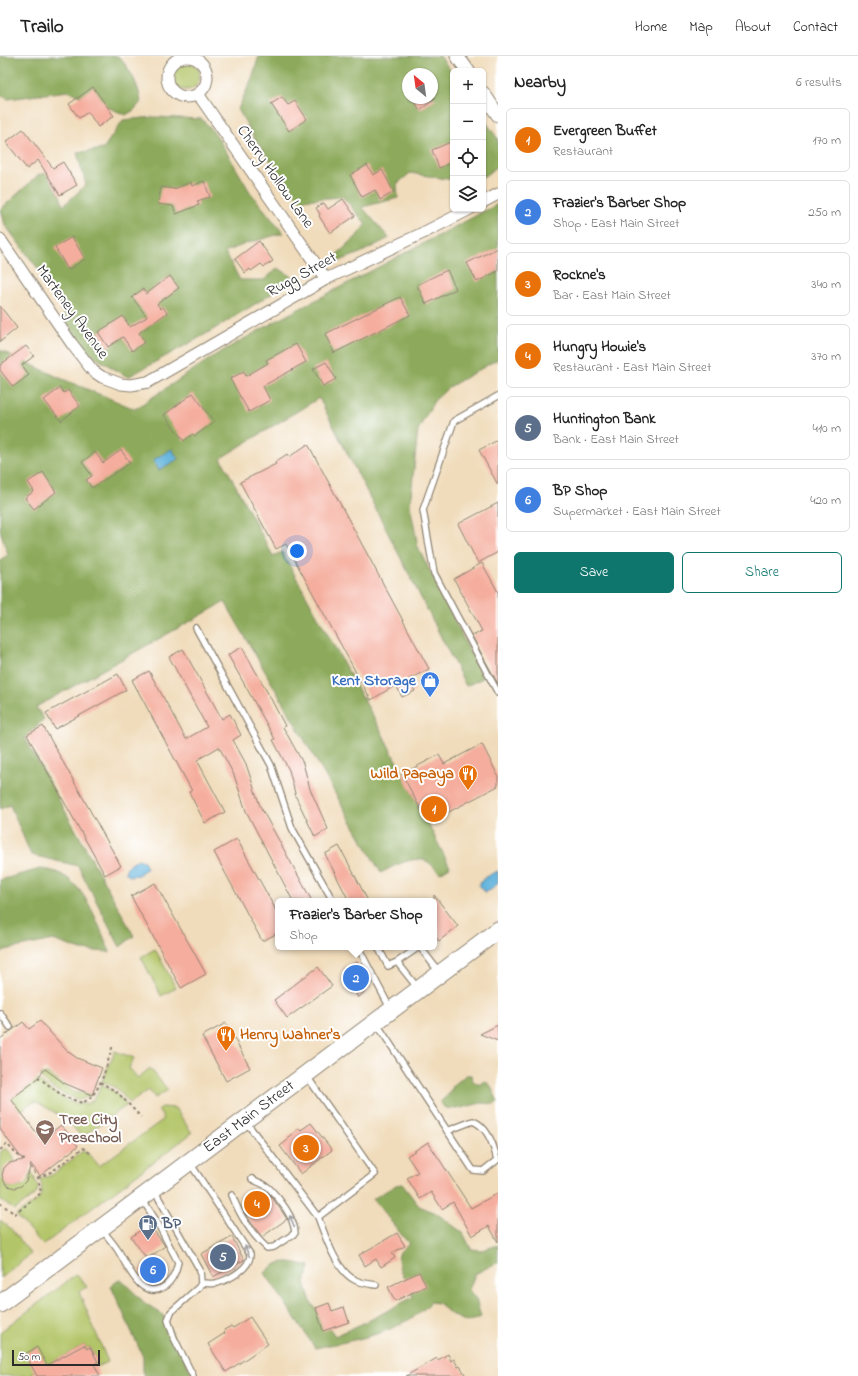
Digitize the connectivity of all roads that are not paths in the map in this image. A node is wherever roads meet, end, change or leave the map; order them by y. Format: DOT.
graph roads {
  1 [pos="457,56"];
  2 [pos="466,68"];
  3 [pos="198,94"];
  4 [pos="486,97"];
  5 [pos="498,115"];
  6 [pos="498,194"];
  7 [pos="486,200"];
  8 [pos="464,212"];
  9 [pos="0,239"];
  10 [pos="326,279"];
  11 [pos="155,378"];
  12 [pos="498,396"];
  13 [pos="196,628"];
  14 [pos="498,693"];
  15 [pos="331,898"];
  16 [pos="498,930"];
  17 [pos="360,950"];
  18 [pos="380,950"];
  19 [pos="415,950"];
  20 [pos="421,950"];
  21 [pos="397,962"];
  22 [pos="440,973"];
  23 [pos="419,989"];
  24 [pos="391,1010"];
  25 [pos="0,1013"];
  26 [pos="375,1022"];
  27 [pos="10,1026"];
  28 [pos="306,1074"];
  29 [pos="245,1120"];
  30 [pos="447,1131"];
  31 [pos="189,1162"];
  32 [pos="252,1179"];
  33 [pos="147,1193"];
  34 [pos="232,1195"];
  35 [pos="318,1217"];
  36 [pos="101,1228"];
  37 [pos="201,1283"];
  38 [pos="376,1286"];
  39 [pos="0,1304"];
  40 [pos="193,1376"];
  1 -- 2 [label="street"];
  3 -- 10 [label="street, Cherry Hollow Lane"];
  4 -- 5 [label="street"];
  6 -- 7 [label="street"];
  8 -- 10 [label="street, Rugg Street"];
  9 -- 11 [label="street, Marteney Avenue"];
  10 -- 11 [label="street, Rugg Street"];
  12 -- 14 [label="lane"];
  13 -- 15 [label="lane"];
  16 -- 22 [label="main road, East Main Street"];
  17 -- 24 [label="lane"];
  18 -- 21 [label="lane"];
  19 -- 21 [label="lane"];
  20 -- 22 [label="lane"];
  21 -- 23 [label="lane"];
  22 -- 23 [label="main road, East Main Street"];
  23 -- 24 [label="main road, East Main Street"];
  24 -- 26 [label="main road, East Main Street"];
  25 -- 27 [label="lane"];
  26 -- 28 [label="main road, East Main Street"];
  26 -- 30 [label="lane"];
  28 -- 29 [label="main road, East Main Street"];
  28 -- 35 [label="lane"];
  29 -- 31 [label="main road, East Main Street"];
  29 -- 35 [label="lane"];
  30 -- 30 [label="lane"];
  31 -- 33 [label="main road, East Main Street"];
  37 -- 31 [label="lane, one-way"];
  34 -- 32 [label="lane, one-way"];
  33 -- 36 [label="main road, East Main Street"];
  33 -- 36 [label="lane"];
  33 -- 37 [label="lane"];
  35 -- 38 [label="lane"];
  36 -- 39 [label="main road, East Main Street"];
  37 -- 40 [label="lane"];
}
